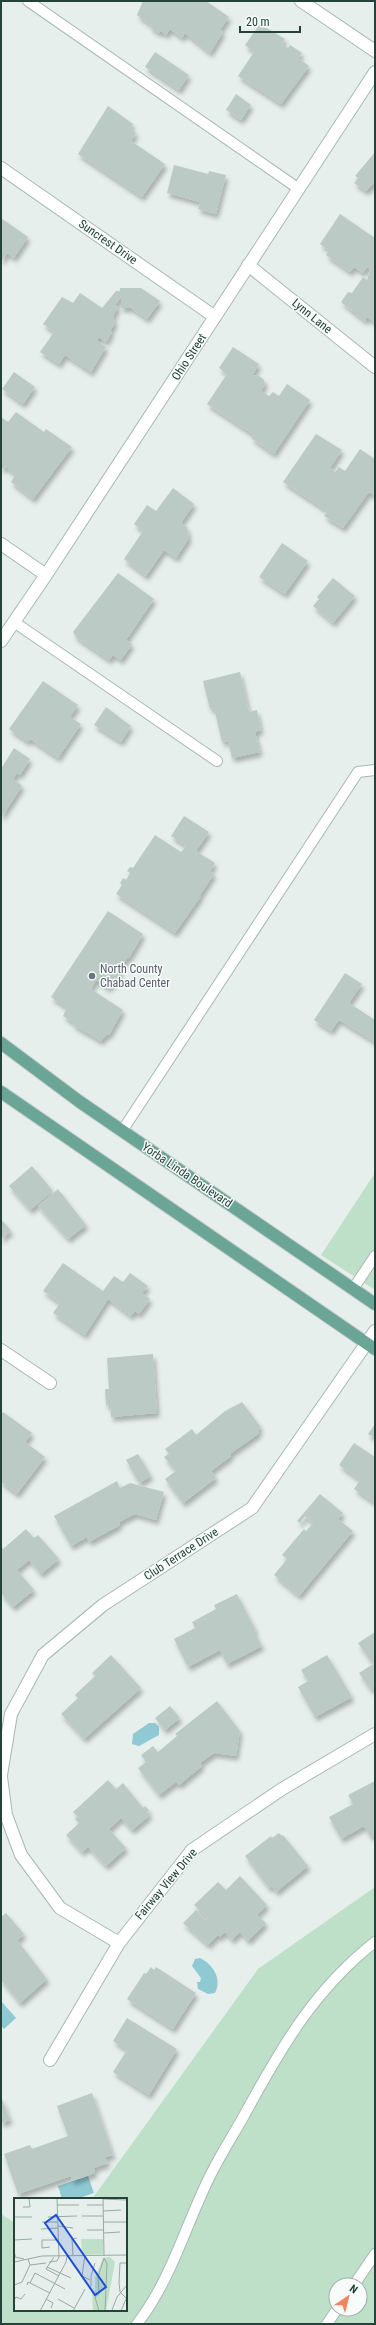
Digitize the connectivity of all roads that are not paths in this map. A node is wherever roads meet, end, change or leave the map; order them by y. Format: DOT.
graph roads {
  1 [pos="28,1"];
  2 [pos="302,1"];
  3 [pos="375,51"];
  4 [pos="375,72"];
  5 [pos="1,168"];
  6 [pos="299,189"];
  7 [pos="248,265"];
  8 [pos="215,317"];
  9 [pos="375,367"];
  10 [pos="1,544"];
  11 [pos="46,575"];
  12 [pos="14,622"];
  13 [pos="1,641"];
  14 [pos="217,761"];
  15 [pos="375,770"];
  16 [pos="1,1043"];
  17 [pos="1,1092"];
  18 [pos="122,1130"];
  19 [pos="375,1256"];
  20 [pos="353,1289"];
  21 [pos="375,1304"];
  22 [pos="375,1331"];
  23 [pos="371,1346"];
  24 [pos="1,1350"];
  25 [pos="50,1383"];
  26 [pos="375,1734"];
  27 [pos="1,1776"];
  28 [pos="375,1942"];
  29 [pos="119,1943"];
  30 [pos="50,2060"];
  31 [pos="375,2254"];
  32 [pos="359,2277"];
  33 [pos="137,2324"];
  1 -- 6 [label="lane"];
  2 -- 3 [label="street"];
  4 -- 6 [label="street, Ohio Street"];
  5 -- 8 [label="street, Suncrest Drive"];
  6 -- 7 [label="street, Ohio Street"];
  7 -- 8 [label="street, Ohio Street"];
  7 -- 9 [label="street, Lynn Lane"];
  8 -- 11 [label="street, Ohio Street"];
  10 -- 11 [label="street"];
  11 -- 12 [label="street, Ohio Street"];
  12 -- 13 [label="street, Ohio Street"];
  12 -- 14 [label="lane"];
  15 -- 18 [label="lane"];
  16 -- 18 [label="main road, Yorba Linda Boulevard"];
  17 -- 23 [label="main road"];
  18 -- 20 [label="main road, Yorba Linda Boulevard"];
  19 -- 20 [label="lane"];
  20 -- 21 [label="main road, Yorba Linda Boulevard"];
  22 -- 23 [label="street, Club Terrace Drive"];
  23 -- 27 [label="street, Club Terrace Drive"];
  24 -- 25 [label="street"];
  26 -- 29 [label="street, Fairway View Drive"];
  27 -- 29 [label="street, Club Terrace Drive"];
  28 -- 33 [label="lane"];
  29 -- 30 [label="street, Fairway View Drive"];
  31 -- 32 [label="lane"];
}
